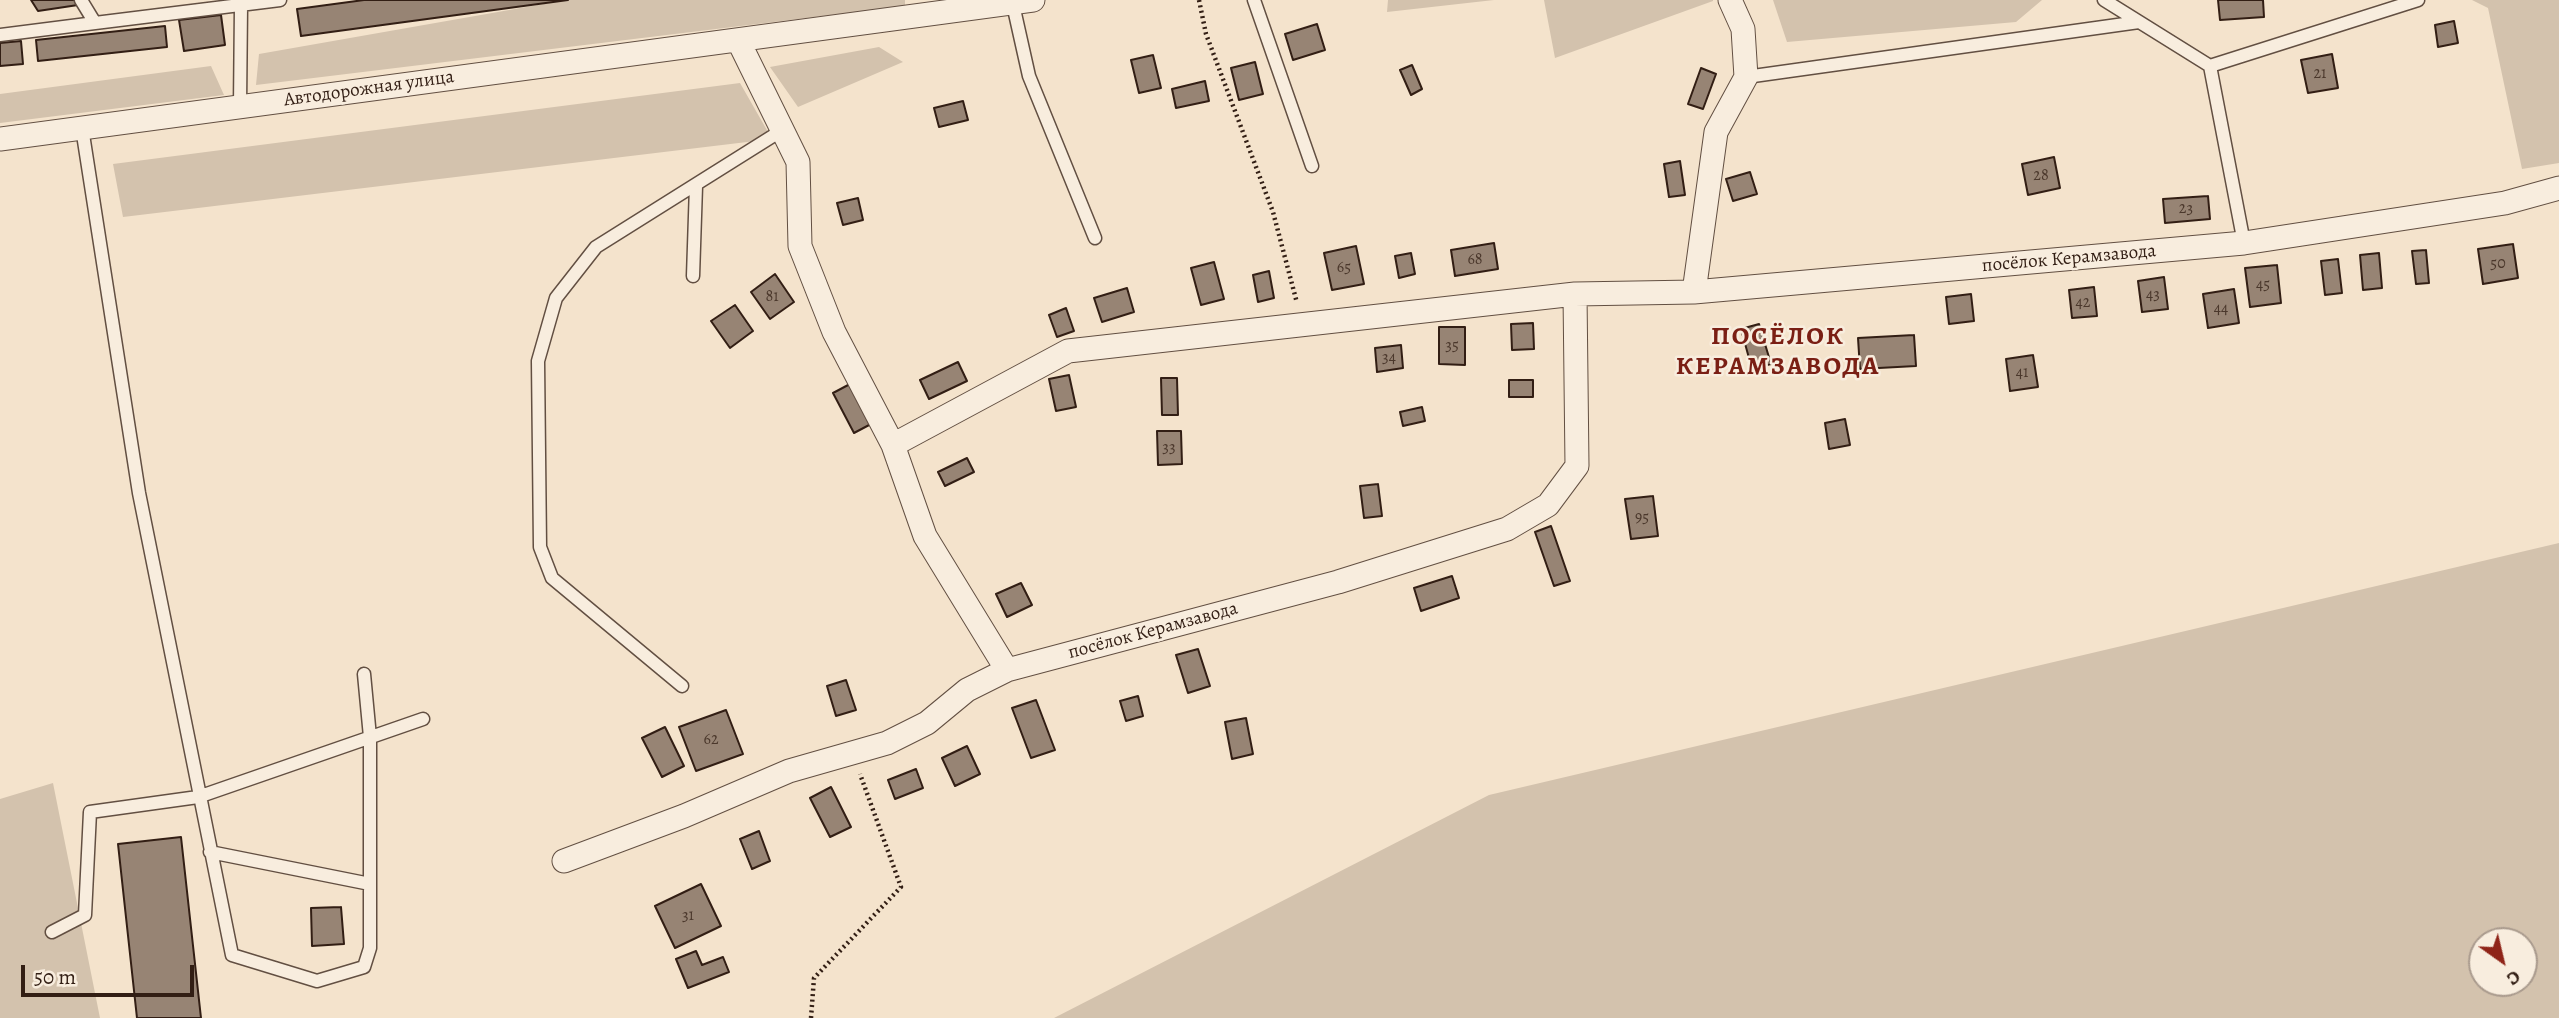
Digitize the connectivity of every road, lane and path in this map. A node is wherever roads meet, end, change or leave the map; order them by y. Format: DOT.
graph roads {
  1 [pos="81,0"];
  2 [pos="166,0"];
  3 [pos="281,0"];
  4 [pos="1199,0"];
  5 [pos="1254,0"];
  6 [pos="1730,0"];
  7 [pos="2104,0"];
  8 [pos="2418,0"];
  9 [pos="1019,1"];
  10 [pos="240,3"];
  11 [pos="932,7"];
  12 [pos="174,13"];
  13 [pos="2139,22"];
  14 [pos="95,23"];
  15 [pos="0,35"];
  16 [pos="738,40"];
  17 [pos="2210,66"];
  18 [pos="1746,77"];
  19 [pos="240,106"];
  20 [pos="82,128"];
  21 [pos="784,129"];
  22 [pos="0,139"];
  23 [pos="1312,166"];
  24 [pos="696,186"];
  25 [pos="2559,188"];
  26 [pos="1095,238"];
  27 [pos="2244,243"];
  28 [pos="693,276"];
  29 [pos="1694,292"];
  30 [pos="1575,294"];
  31 [pos="1303,325"];
  32 [pos="893,445"];
  33 [pos="1007,670"];
  34 [pos="364,674"];
  35 [pos="681,686"];
  36 [pos="423,719"];
  37 [pos="370,737"];
  38 [pos="853,753"];
  39 [pos="198,797"];
  40 [pos="210,852"];
  41 [pos="564,861"];
  42 [pos="370,884"];
  43 [pos="52,932"];
  44 [pos="811,1018"];
  1 -- 14 [label="lane"];
  2 -- 12 [label="lane"];
  3 -- 10 [label="lane"];
  4 -- 31 [label="path"];
  5 -- 23 [label="lane"];
  6 -- 18 [label="street"];
  7 -- 13 [label="lane"];
  8 -- 17 [label="lane"];
  9 -- 11 [label="street"];
  9 -- 26 [label="lane"];
  10 -- 12 [label="lane"];
  10 -- 19 [label="lane"];
  11 -- 16 [label="street"];
  12 -- 14 [label="lane"];
  13 -- 17 [label="lane"];
  13 -- 18 [label="lane"];
  14 -- 15 [label="lane"];
  16 -- 19 [label="street, Автодорожная улица"];
  16 -- 21 [label="street"];
  17 -- 27 [label="lane"];
  18 -- 29 [label="street"];
  19 -- 20 [label="street, Автодорожная улица"];
  20 -- 22 [label="street, Автодорожная улица"];
  20 -- 39 [label="lane"];
  21 -- 24 [label="lane"];
  21 -- 32 [label="street"];
  24 -- 28 [label="lane"];
  24 -- 35 [label="lane"];
  25 -- 27 [label="street, посёлок Керамзавода"];
  27 -- 29 [label="street, посёлок Керамзавода"];
  29 -- 30 [label="street, посёлок Керамзавода"];
  30 -- 31 [label="street, посёлок Керамзавода"];
  30 -- 33 [label="street, посёлок Керамзавода"];
  31 -- 32 [label="street, посёлок Керамзавода"];
  32 -- 33 [label="street"];
  33 -- 38 [label="street, посёлок Керамзавода"];
  34 -- 37 [label="lane"];
  36 -- 37 [label="lane"];
  37 -- 39 [label="lane"];
  37 -- 42 [label="lane"];
  38 -- 41 [label="street, посёлок Керамзавода"];
  38 -- 44 [label="path"];
  39 -- 40 [label="lane"];
  39 -- 43 [label="lane"];
  40 -- 42 [label="lane"];
  40 -- 42 [label="lane"];
}
